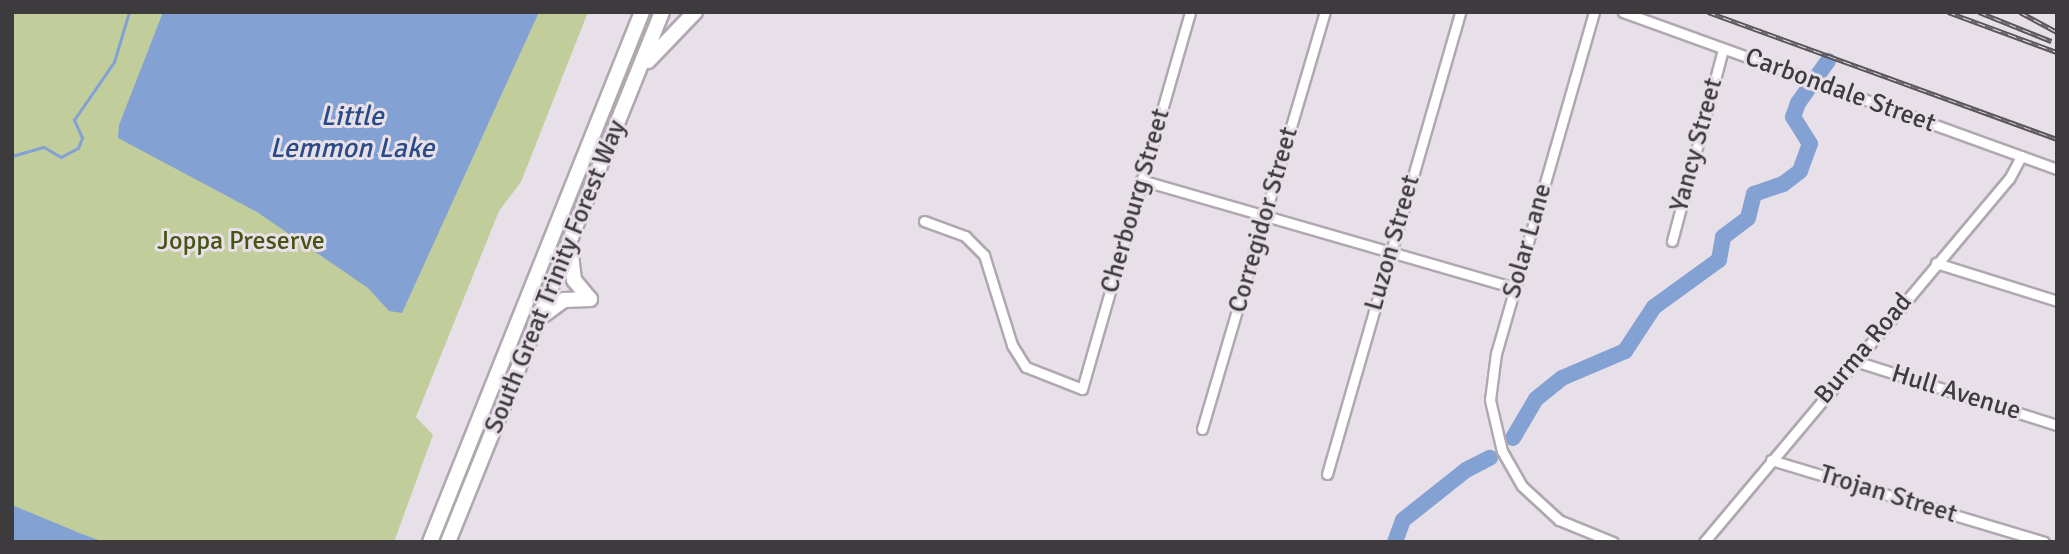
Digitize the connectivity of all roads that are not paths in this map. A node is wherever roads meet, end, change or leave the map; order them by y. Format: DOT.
graph roads {
  1 [pos="630,12"];
  2 [pos="642,12"];
  3 [pos="662,12"];
  4 [pos="695,12"];
  5 [pos="1190,12"];
  6 [pos="1325,12"];
  7 [pos="1460,12"];
  8 [pos="1594,12"];
  9 [pos="1623,12"];
  10 [pos="1723,49"];
  11 [pos="625,55"];
  12 [pos="639,74"];
  13 [pos="2021,156"];
  14 [pos="2057,169"];
  15 [pos="1141,180"];
  16 [pos="1266,215"];
  17 [pos="561,219"];
  18 [pos="924,221"];
  19 [pos="1672,241"];
  20 [pos="570,245"];
  21 [pos="1390,251"];
  22 [pos="1936,263"];
  23 [pos="554,282"];
  24 [pos="1514,288"];
  25 [pos="2057,301"];
  26 [pos="538,320"];
  27 [pos="1855,361"];
  28 [pos="2057,425"];
  29 [pos="1202,429"];
  30 [pos="1771,460"];
  31 [pos="1327,474"];
  32 [pos="1601,540"];
  33 [pos="430,542"];
  34 [pos="448,542"];
  35 [pos="1613,542"];
  36 [pos="1704,542"];
  37 [pos="2044,542"];
  1 -- 11 [label="main road"];
  2 -- 11 [label="main road, South Great Trinity Forest Way"];
  3 -- 12 [label="main road, South Great Trinity Forest Way"];
  4 -- 12 [label="main road"];
  5 -- 15 [label="street, Cherbourg Street"];
  6 -- 16 [label="street, Corregidor Street"];
  7 -- 21 [label="street, Luzon Street"];
  8 -- 24 [label="street, Solar Lane"];
  9 -- 10 [label="street, Carbondale Street"];
  10 -- 13 [label="street, Carbondale Street"];
  10 -- 19 [label="street, Yancy Street"];
  11 -- 17 [label="main road, South Great Trinity Forest Way"];
  12 -- 20 [label="main road, South Great Trinity Forest Way"];
  13 -- 14 [label="street, Carbondale Street"];
  13 -- 22 [label="street, Burma Road"];
  15 -- 16 [label="street"];
  15 -- 18 [label="street, Cherbourg Street"];
  16 -- 21 [label="street"];
  16 -- 29 [label="street, Corregidor Street"];
  17 -- 23 [label="main road"];
  17 -- 33 [label="main road, South Great Trinity Forest Way"];
  20 -- 23 [label="main road, South Great Trinity Forest Way"];
  20 -- 26 [label="main road"];
  21 -- 24 [label="street"];
  21 -- 31 [label="street, Luzon Street"];
  22 -- 25 [label="street"];
  22 -- 27 [label="street, Burma Road"];
  23 -- 26 [label="main road, South Great Trinity Forest Way"];
  24 -- 32 [label="street, Solar Lane"];
  26 -- 34 [label="main road, South Great Trinity Forest Way"];
  27 -- 28 [label="street, Hull Avenue"];
  27 -- 30 [label="street, Burma Road"];
  30 -- 36 [label="street, Burma Road"];
  30 -- 37 [label="street, Trojan Street"];
  32 -- 35 [label="street, Solar Lane"];
}
